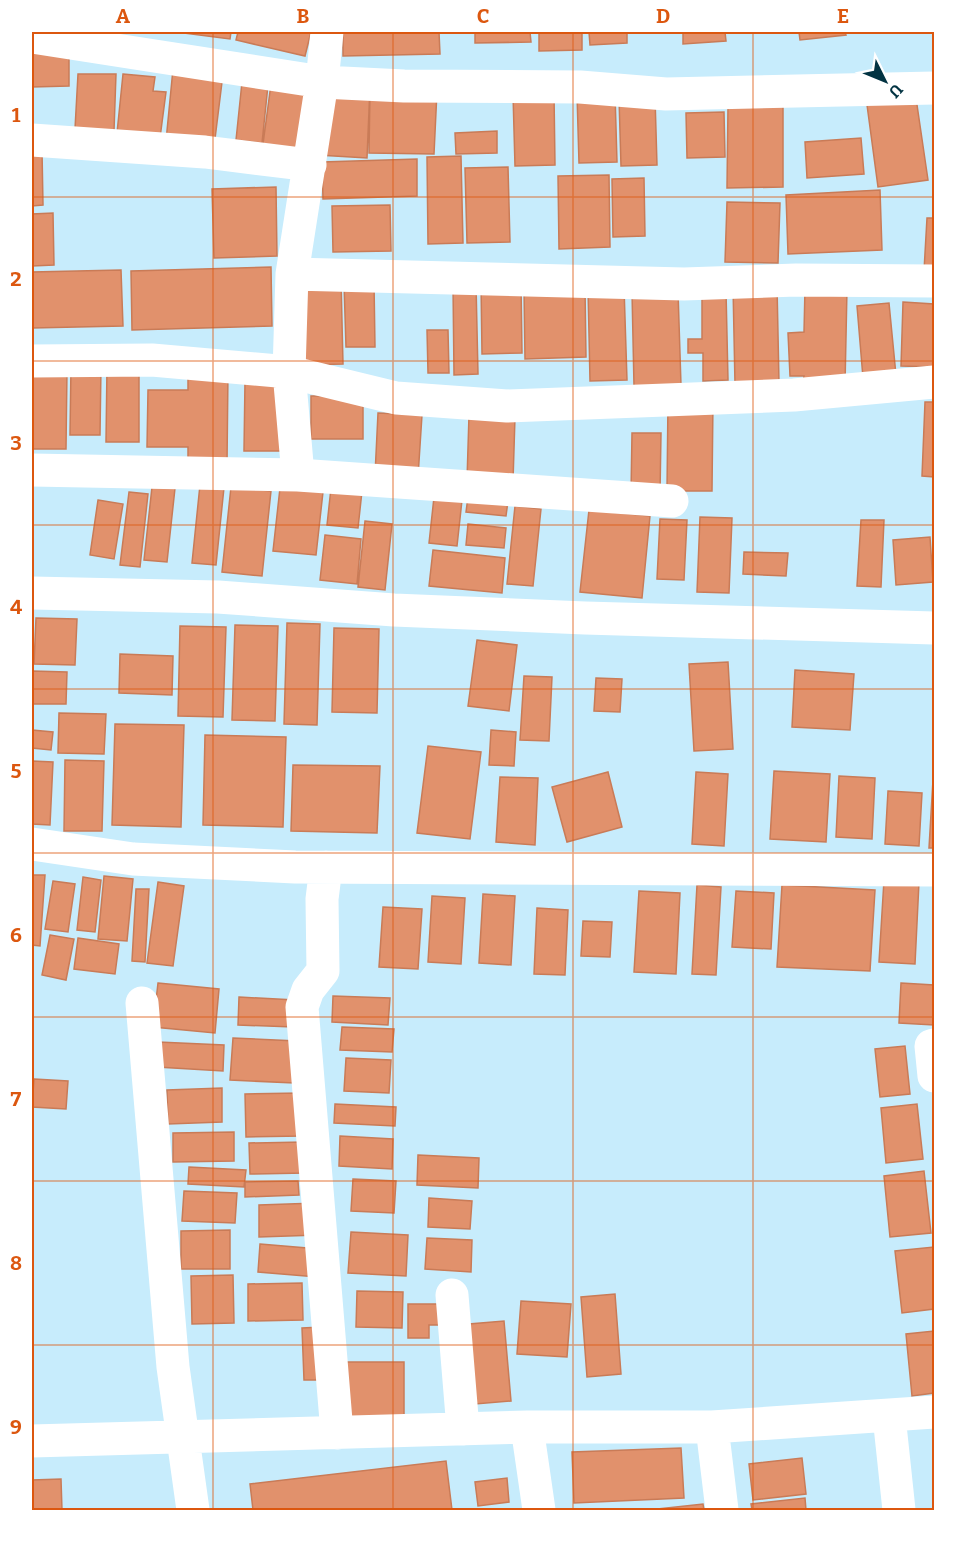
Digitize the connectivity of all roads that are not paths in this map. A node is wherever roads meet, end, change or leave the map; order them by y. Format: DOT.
graph roads {
  1 [pos="327,32"];
  2 [pos="32,38"];
  3 [pos="322,82"];
  4 [pos="934,88"];
  5 [pos="32,140"];
  6 [pos="310,165"];
  7 [pos="292,274"];
  8 [pos="934,281"];
  9 [pos="32,361"];
  10 [pos="289,372"];
  11 [pos="934,382"];
  12 [pos="32,470"];
  13 [pos="298,475"];
  14 [pos="672,501"];
  15 [pos="32,593"];
  16 [pos="934,628"];
  17 [pos="32,844"];
  18 [pos="327,867"];
  19 [pos="934,870"];
  20 [pos="142,1003"];
  21 [pos="934,1045"];
  22 [pos="934,1076"];
  23 [pos="452,1295"];
  24 [pos="934,1412"];
  25 [pos="889,1416"];
  26 [pos="527,1427"];
  27 [pos="712,1427"];
  28 [pos="463,1429"];
  29 [pos="337,1433"];
  30 [pos="183,1438"];
  31 [pos="32,1441"];
  32 [pos="193,1510"];
  33 [pos="539,1510"];
  34 [pos="722,1510"];
  35 [pos="899,1510"];
  1 -- 3 [label="street"];
  2 -- 3 [label="street"];
  3 -- 4 [label="street"];
  3 -- 6 [label="street"];
  5 -- 6 [label="street"];
  6 -- 7 [label="street"];
  7 -- 8 [label="street"];
  7 -- 10 [label="street"];
  9 -- 10 [label="street"];
  10 -- 11 [label="street"];
  10 -- 13 [label="street"];
  12 -- 13 [label="street"];
  13 -- 14 [label="street"];
  15 -- 16 [label="street"];
  17 -- 18 [label="street"];
  18 -- 19 [label="street"];
  18 -- 29 [label="street"];
  20 -- 30 [label="street"];
  21 -- 22 [label="street"];
  23 -- 28 [label="street"];
  24 -- 25 [label="street"];
  25 -- 27 [label="street"];
  25 -- 35 [label="street"];
  26 -- 27 [label="street"];
  26 -- 28 [label="street"];
  26 -- 33 [label="street"];
  27 -- 34 [label="street"];
  28 -- 29 [label="street"];
  29 -- 30 [label="street"];
  30 -- 31 [label="street"];
  30 -- 32 [label="street"];
}
